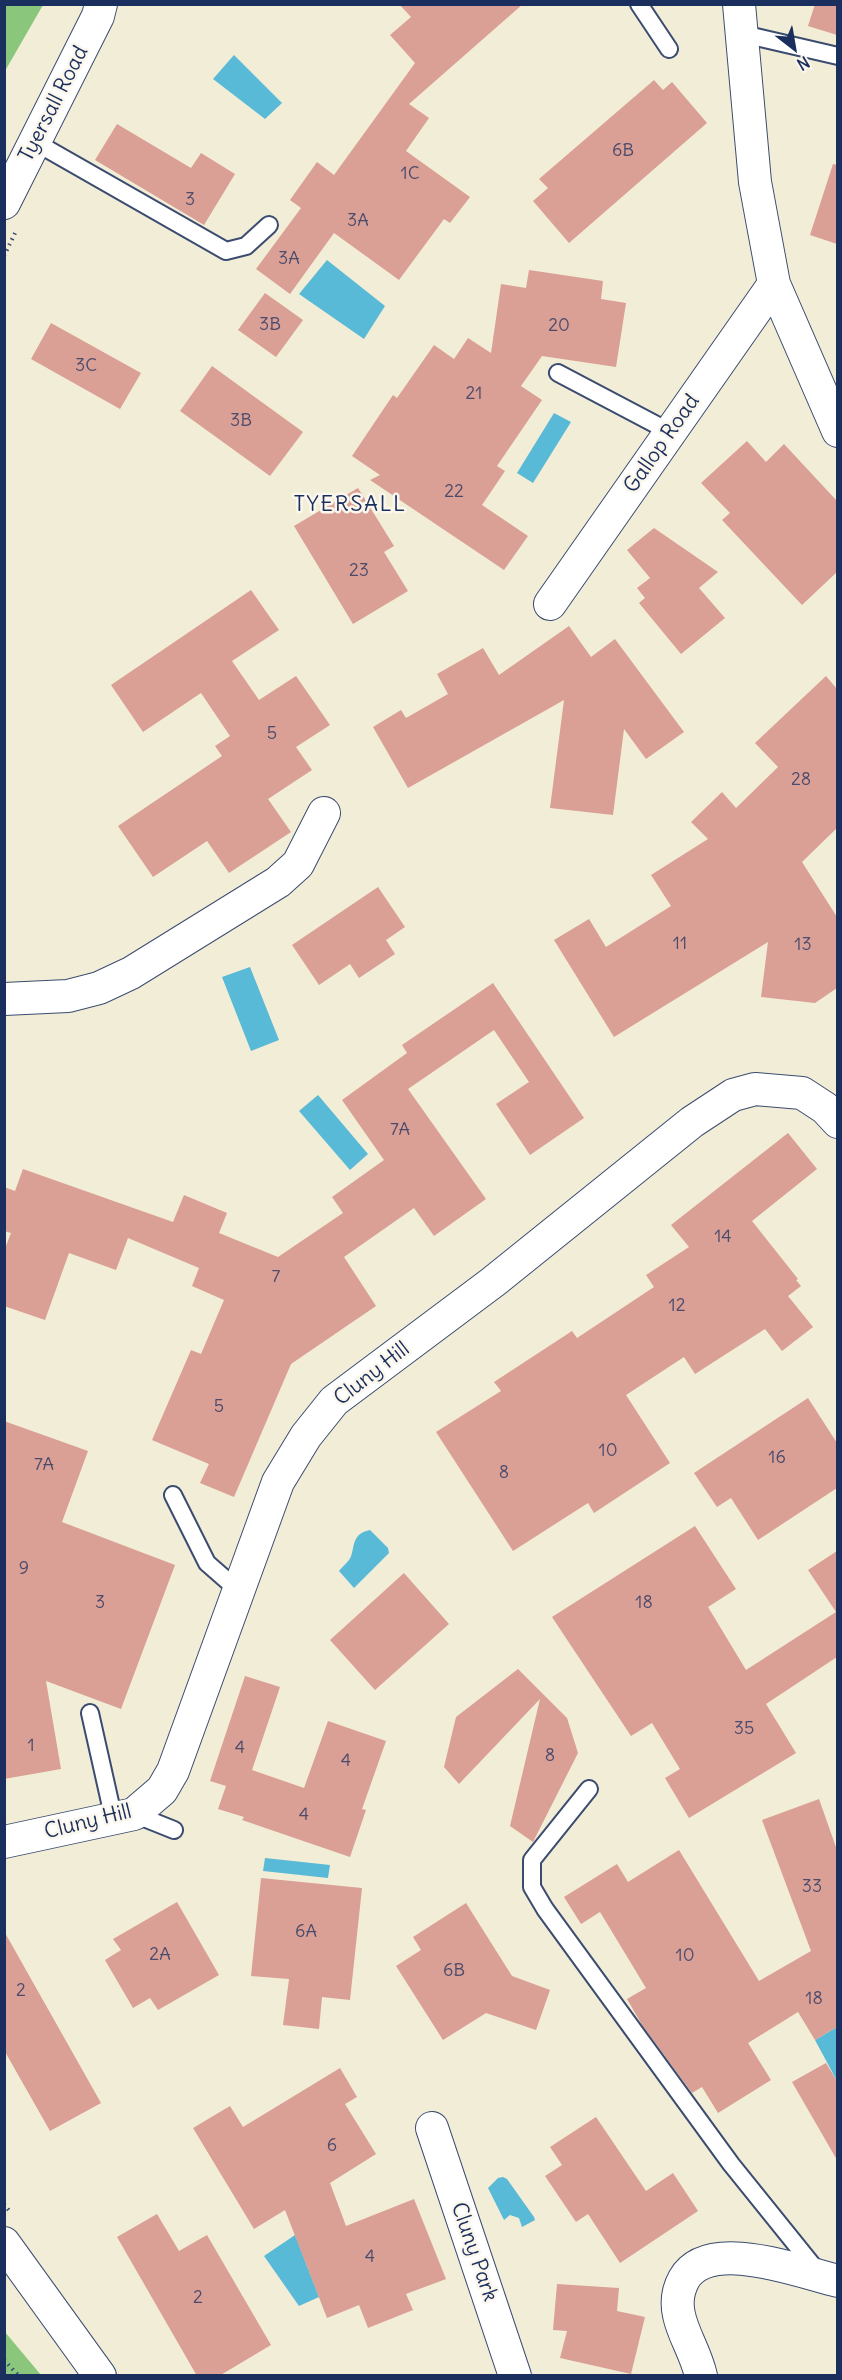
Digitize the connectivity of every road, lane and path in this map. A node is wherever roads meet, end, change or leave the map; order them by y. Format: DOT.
graph roads {
  1 [pos="101,4"];
  2 [pos="639,4"];
  3 [pos="741,19"];
  4 [pos="669,50"];
  5 [pos="837,56"];
  6 [pos="35,142"];
  7 [pos="4,203"];
  8 [pos="270,225"];
  9 [pos="774,284"];
  10 [pos="558,373"];
  11 [pos="831,399"];
  12 [pos="837,431"];
  13 [pos="670,432"];
  14 [pos="550,604"];
  15 [pos="324,813"];
  16 [pos="4,999"];
  17 [pos="837,1122"];
  18 [pos="173,1496"];
  19 [pos="239,1591"];
  20 [pos="90,1713"];
  21 [pos="589,1789"];
  22 [pos="124,1817"];
  23 [pos="174,1830"];
  24 [pos="4,1842"];
  25 [pos="432,2128"];
  26 [pos="4,2243"];
  27 [pos="830,2279"];
  28 [pos="4,2360"];
  29 [pos="19,2376"];
  30 [pos="100,2376"];
  31 [pos="515,2376"];
  32 [pos="701,2376"];
  1 -- 6 [label="street, Tyersall Road"];
  2 -- 4 [label="lane"];
  3 -- 5 [label="lane"];
  3 -- 9 [label="street"];
  6 -- 7 [label="street, Tyersall Road"];
  6 -- 8 [label="lane"];
  9 -- 11 [label="street"];
  9 -- 13 [label="street, Gallop Road"];
  10 -- 13 [label="lane"];
  11 -- 12 [label="street"];
  13 -- 14 [label="street, Gallop Road"];
  15 -- 16 [label="street"];
  17 -- 19 [label="street, Cluny Hill"];
  18 -- 19 [label="lane"];
  19 -- 22 [label="street, Cluny Hill"];
  20 -- 22 [label="lane"];
  21 -- 27 [label="lane"];
  22 -- 23 [label="lane"];
  22 -- 24 [label="street, Cluny Hill"];
  25 -- 31 [label="street, Cluny Park"];
  26 -- 30 [label="street"];
  27 -- 32 [label="street"];
  28 -- 29 [label="path"];
}
